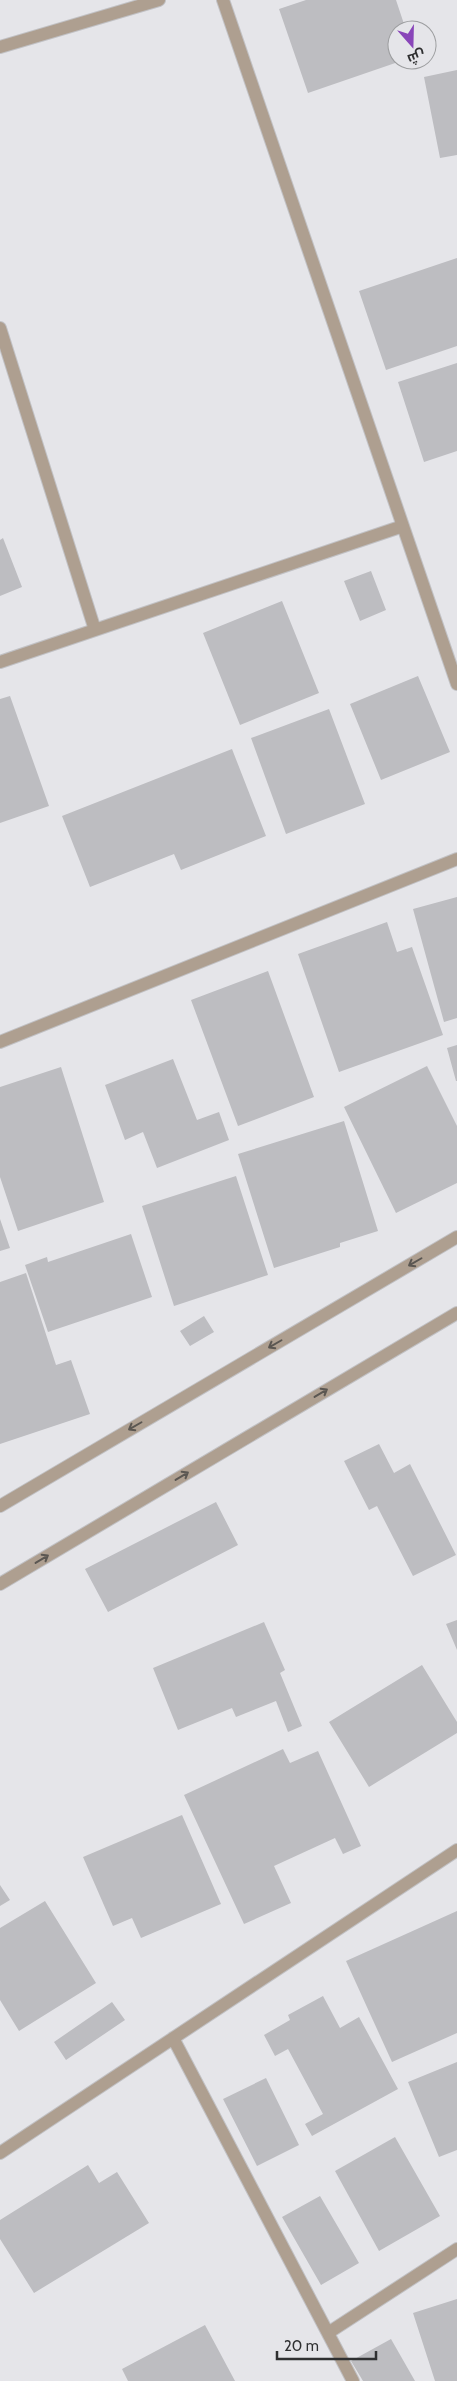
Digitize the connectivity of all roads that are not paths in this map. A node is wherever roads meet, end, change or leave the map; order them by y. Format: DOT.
graph roads {
  1 [pos="159,0"];
  2 [pos="224,0"];
  3 [pos="0,47"];
  4 [pos="0,328"];
  5 [pos="403,526"];
  6 [pos="95,630"];
  7 [pos="0,662"];
  8 [pos="457,684"];
  9 [pos="457,859"];
  10 [pos="0,1042"];
  11 [pos="457,1237"];
  12 [pos="457,1313"];
  13 [pos="0,1506"];
  14 [pos="0,1584"];
  15 [pos="457,1850"];
  16 [pos="173,2038"];
  17 [pos="0,2154"];
  18 [pos="457,2250"];
  19 [pos="328,2333"];
  20 [pos="353,2381"];
  1 -- 3 [label="street"];
  2 -- 5 [label="street"];
  4 -- 6 [label="street"];
  5 -- 6 [label="street"];
  5 -- 8 [label="street"];
  6 -- 7 [label="street"];
  9 -- 10 [label="street"];
  11 -- 13 [label="street, one-way"];
  14 -- 12 [label="street, one-way"];
  15 -- 16 [label="street"];
  16 -- 17 [label="street"];
  16 -- 19 [label="street"];
  18 -- 19 [label="street"];
  19 -- 20 [label="street"];
}
